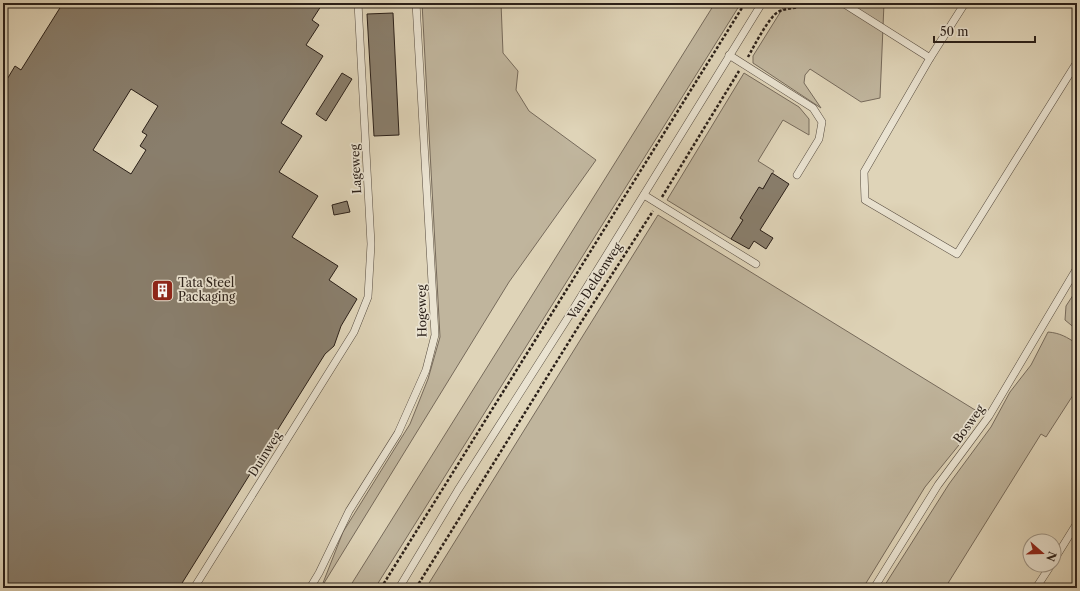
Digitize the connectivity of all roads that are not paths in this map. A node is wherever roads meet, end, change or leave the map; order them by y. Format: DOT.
graph roads {
  1 [pos="358,3"];
  2 [pos="416,3"];
  3 [pos="762,3"];
  4 [pos="843,3"];
  5 [pos="966,3"];
  6 [pos="729,56"];
  7 [pos="930,58"];
  8 [pos="1077,62"];
  9 [pos="797,175"];
  10 [pos="644,195"];
  11 [pos="756,264"];
  12 [pos="1077,268"];
  13 [pos="354,332"];
  14 [pos="1077,523"];
  15 [pos="1062,547"];
  16 [pos="1046,573"];
  17 [pos="194,588"];
  18 [pos="310,588"];
  19 [pos="399,588"];
  20 [pos="874,588"];
  21 [pos="1036,588"];
  1 -- 13 [label="lane, Lageweg"];
  2 -- 18 [label="lane, Hogeweg"];
  3 -- 6 [label="lane, Van Deldenweg"];
  4 -- 7 [label="lane"];
  5 -- 7 [label="lane"];
  6 -- 9 [label="lane"];
  6 -- 10 [label="lane, Van Deldenweg"];
  7 -- 8 [label="lane"];
  10 -- 11 [label="lane"];
  10 -- 19 [label="lane, Van Deldenweg"];
  12 -- 20 [label="lane, Bosweg"];
  13 -- 17 [label="lane, Duinweg"];
  14 -- 15 [label="lane"];
  16 -- 21 [label="lane"];
}
